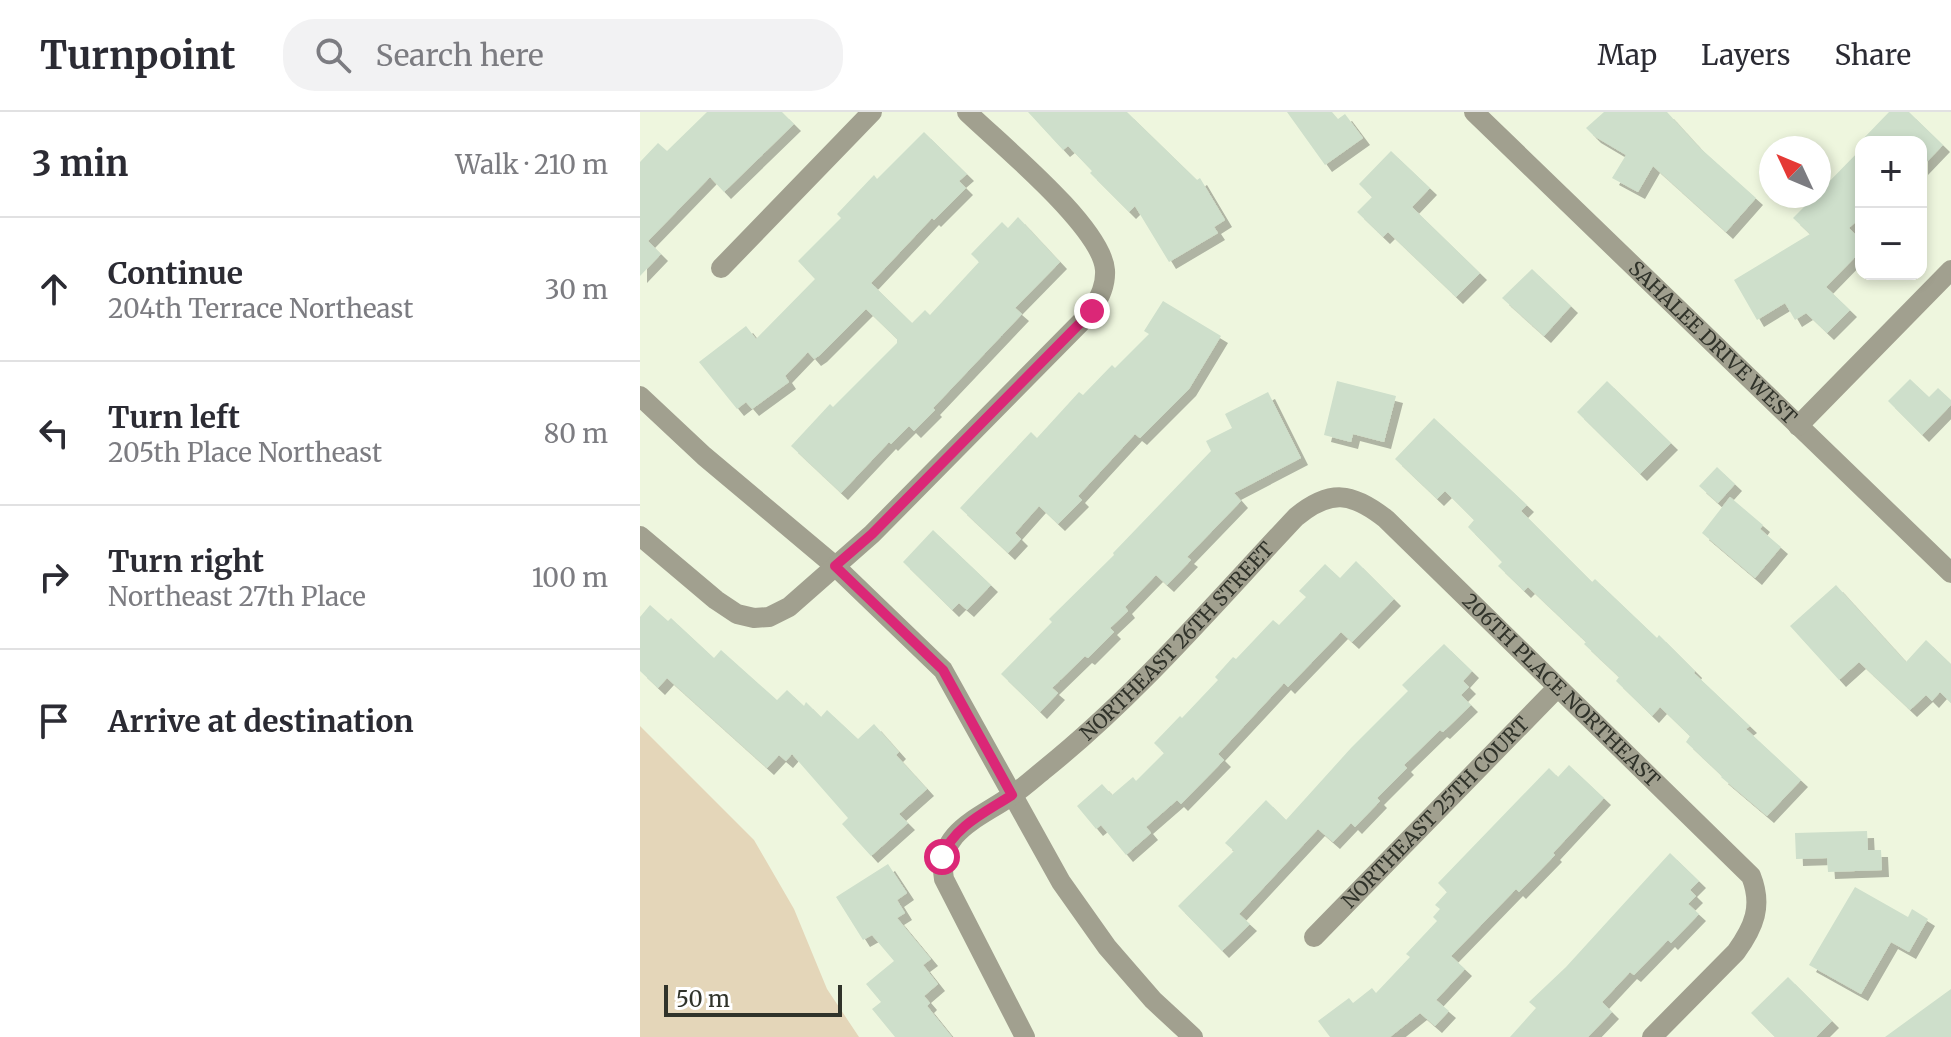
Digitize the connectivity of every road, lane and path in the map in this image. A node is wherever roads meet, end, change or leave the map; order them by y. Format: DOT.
graph roads {
  1 [pos="872,112"];
  2 [pos="967,112"];
  3 [pos="1474,112"];
  4 [pos="721,268"];
  5 [pos="1951,270"];
  6 [pos="640,396"];
  7 [pos="1798,426"];
  8 [pos="1343,496"];
  9 [pos="640,536"];
  10 [pos="835,566"];
  11 [pos="1951,573"];
  12 [pos="1557,688"];
  13 [pos="1012,795"];
  14 [pos="1314,937"];
  15 [pos="1025,1037"];
  16 [pos="1193,1037"];
  17 [pos="1652,1037"];
  1 -- 4 [label="street"];
  2 -- 10 [label="street"];
  3 -- 7 [label="street, SAHALEE DRIVE WEST"];
  5 -- 7 [label="street"];
  6 -- 10 [label="street"];
  7 -- 11 [label="street, SAHALEE DRIVE WEST"];
  8 -- 12 [label="street, 206TH PLACE NORTHEAST"];
  8 -- 13 [label="street, NORTHEAST 26TH STREET"];
  9 -- 10 [label="street"];
  10 -- 13 [label="street"];
  12 -- 14 [label="street, NORTHEAST 25TH COURT"];
  12 -- 17 [label="street, 206TH PLACE NORTHEAST"];
  13 -- 15 [label="street, NORTHEAST 26TH STREET"];
  13 -- 16 [label="street"];
}
